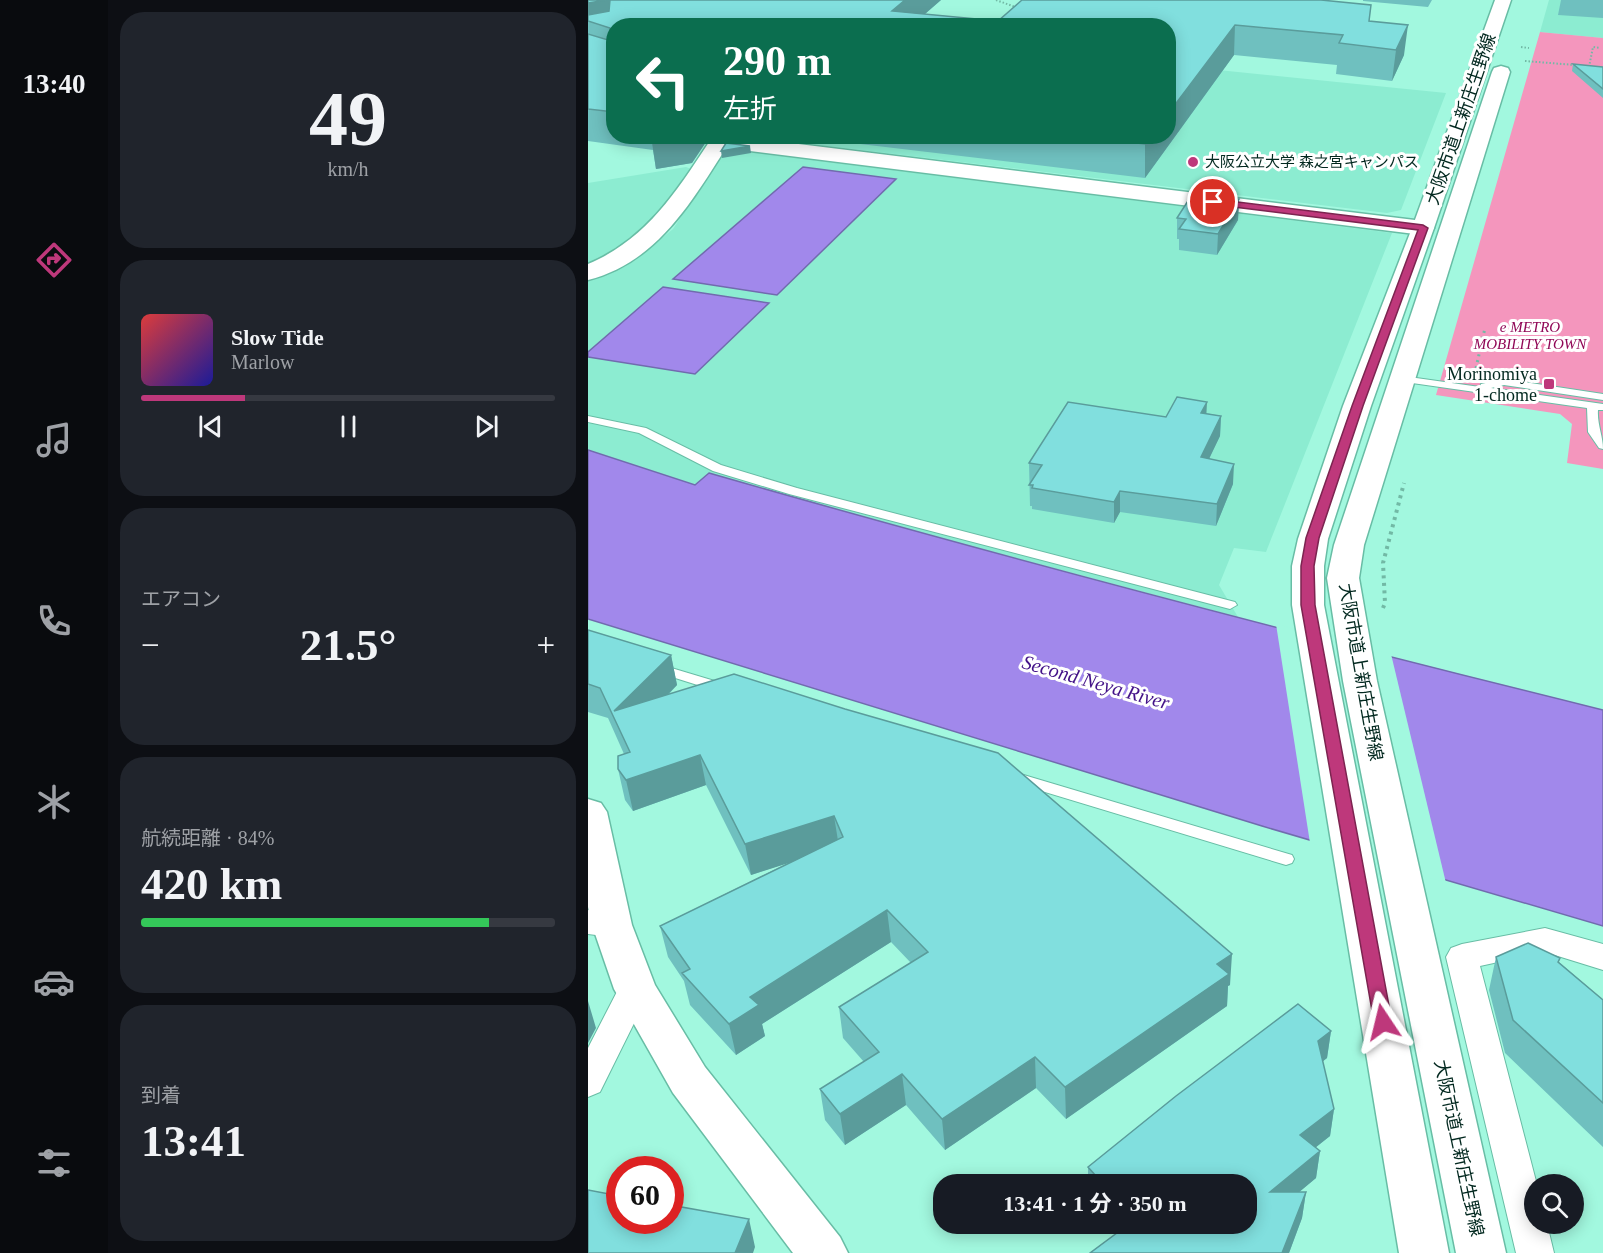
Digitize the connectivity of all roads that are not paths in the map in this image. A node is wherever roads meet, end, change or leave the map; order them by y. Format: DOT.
graph roads {
  1 [pos="1503,0"];
  2 [pos="1524,0"];
  3 [pos="719,144"];
  4 [pos="761,144"];
  5 [pos="1423,228"];
  6 [pos="588,273"];
  7 [pos="1369,374"];
  8 [pos="1402,379"];
  9 [pos="1600,403"];
  10 [pos="588,419"];
  11 [pos="1603,446"];
  12 [pos="1331,542"];
  13 [pos="1230,605"];
  14 [pos="642,662"];
  15 [pos="741,694"];
  16 [pos="998,772"];
  17 [pos="588,812"];
  18 [pos="1286,859"];
  19 [pos="594,923"];
  20 [pos="1603,957"];
  21 [pos="635,989"];
  22 [pos="588,1082"];
  23 [pos="823,1253"];
  24 [pos="1424,1253"];
  25 [pos="1481,1253"];
  26 [pos="1535,1253"];
  1 -- 5 [label="main road, 大阪市道上新庄生野線"];
  2 -- 8 [label="main road, 大阪市道上新庄生野線"];
  3 -- 6 [label="main road"];
  4 -- 5 [label="main road"];
  5 -- 7 [label="main road, 大阪市道上新庄生野線"];
  7 -- 8 [label="main road"];
  7 -- 12 [label="main road, 大阪市道上新庄生野線"];
  8 -- 9 [label="lane"];
  8 -- 12 [label="main road, 大阪市道上新庄生野線"];
  9 -- 11 [label="lane"];
  10 -- 13 [label="lane"];
  12 -- 24 [label="main road, 大阪市道上新庄生野線"];
  12 -- 25 [label="main road, 大阪市道上新庄生野線"];
  14 -- 15 [label="lane"];
  16 -- 18 [label="lane"];
  17 -- 19 [label="main road"];
  19 -- 21 [label="main road"];
  20 -- 26 [label="street"];
  21 -- 22 [label="street"];
  21 -- 23 [label="main road"];
}
